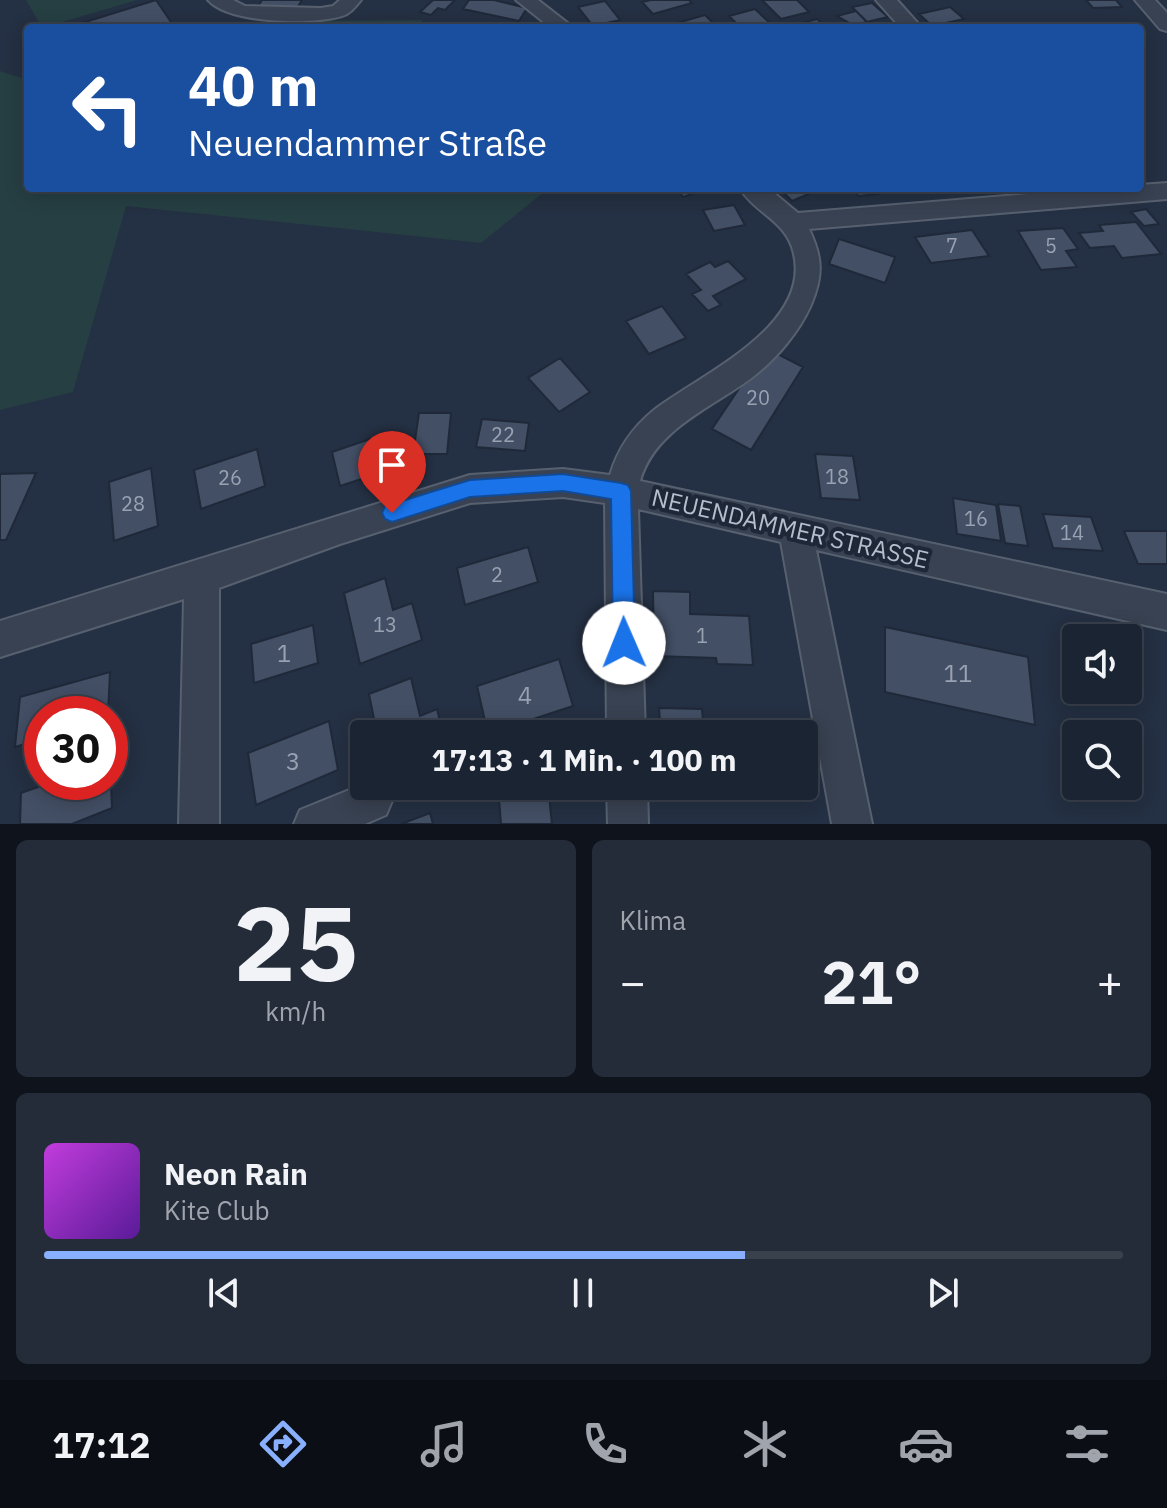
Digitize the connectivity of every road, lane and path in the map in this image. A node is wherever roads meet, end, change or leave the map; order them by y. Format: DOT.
graph roads {
  1 [pos="218,0"];
  2 [pos="351,0"];
  3 [pos="526,0"];
  4 [pos="886,0"];
  5 [pos="1145,0"];
  6 [pos="559,24"];
  7 [pos="908,24"];
  8 [pos="1167,25"];
  9 [pos="1167,191"];
  10 [pos="757,192"];
  11 [pos="1130,192"];
  12 [pos="1144,192"];
  13 [pos="1057,194"];
  14 [pos="793,222"];
  15 [pos="621,491"];
  16 [pos="796,532"];
  17 [pos="202,577"];
  18 [pos="1167,612"];
  19 [pos="0,639"];
  20 [pos="626,720"];
  21 [pos="627,800"];
  22 [pos="372,801"];
  23 [pos="199,824"];
  24 [pos="314,824"];
  25 [pos="628,824"];
  26 [pos="852,824"];
  1 -- 2 [label="street"];
  3 -- 6 [label="street"];
  4 -- 7 [label="street"];
  5 -- 8 [label="street"];
  9 -- 12 [label="street"];
  10 -- 14 [label="street"];
  11 -- 13 [label="street"];
  13 -- 14 [label="street"];
  14 -- 15 [label="street"];
  15 -- 16 [label="street, NEUENDAMMER STRASSE"];
  15 -- 17 [label="street, NEUENDAMMER STRASSE"];
  15 -- 20 [label="street"];
  16 -- 18 [label="street, NEUENDAMMER STRASSE"];
  16 -- 26 [label="street"];
  17 -- 19 [label="street, NEUENDAMMER STRASSE"];
  17 -- 23 [label="street"];
  21 -- 25 [label="street"];
  22 -- 24 [label="street"];
}
